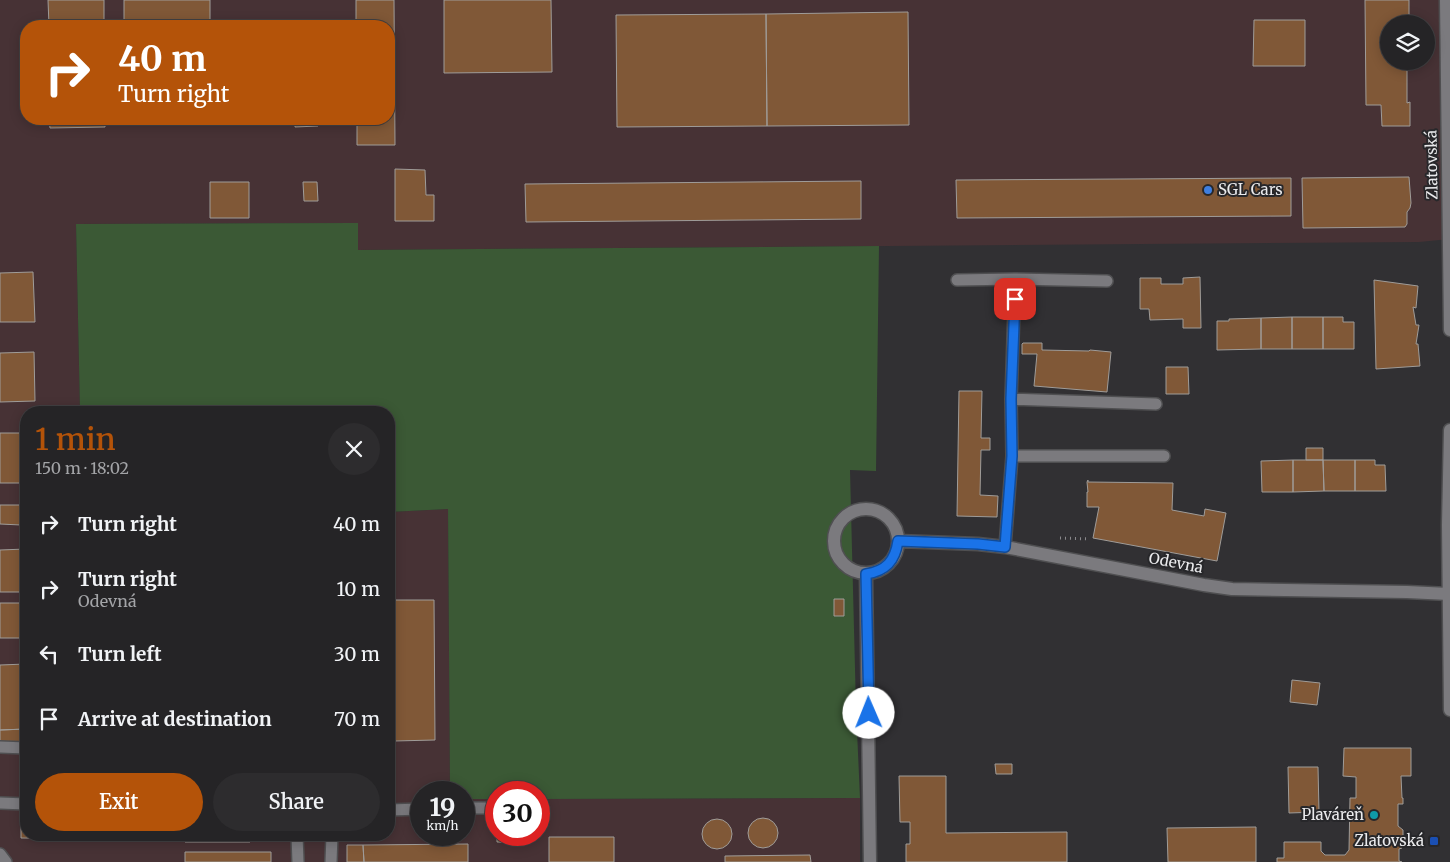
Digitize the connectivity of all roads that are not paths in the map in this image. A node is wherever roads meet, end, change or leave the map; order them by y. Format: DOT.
graph roads {
  1 [pos="1446,0"];
  2 [pos="1016,279"];
  3 [pos="957,280"];
  4 [pos="1107,281"];
  5 [pos="1450,330"];
  6 [pos="1011,399"];
  7 [pos="1156,404"];
  8 [pos="1450,430"];
  9 [pos="1012,456"];
  10 [pos="1164,456"];
  11 [pos="898,541"];
  12 [pos="1005,547"];
  13 [pos="866,574"];
  14 [pos="1449,594"];
  15 [pos="1450,710"];
  16 [pos="0,748"];
  17 [pos="20,748"];
  18 [pos="0,804"];
  19 [pos="20,804"];
  20 [pos="475,808"];
  21 [pos="485,808"];
  22 [pos="410,809"];
  23 [pos="395,810"];
  24 [pos="297,841"];
  25 [pos="332,841"];
  26 [pos="0,854"];
  27 [pos="6,862"];
  28 [pos="298,862"];
  29 [pos="331,862"];
  30 [pos="870,862"];
  1 -- 5 [label="street, Zlatovská"];
  2 -- 3 [label="lane"];
  2 -- 4 [label="lane"];
  2 -- 6 [label="lane"];
  6 -- 7 [label="lane"];
  6 -- 9 [label="lane"];
  8 -- 14 [label="street"];
  9 -- 10 [label="lane"];
  9 -- 12 [label="lane"];
  11 -- 12 [label="street, Odevná"];
  11 -- 13 [label="street"];
  11 -- 13 [label="street"];
  12 -- 14 [label="street, Odevná"];
  13 -- 30 [label="street"];
  14 -- 15 [label="street"];
  16 -- 17 [label="lane"];
  18 -- 19 [label="lane"];
  20 -- 21 [label="lane"];
  22 -- 23 [label="lane"];
  24 -- 28 [label="lane"];
  25 -- 29 [label="lane"];
  26 -- 27 [label="lane"];
}
